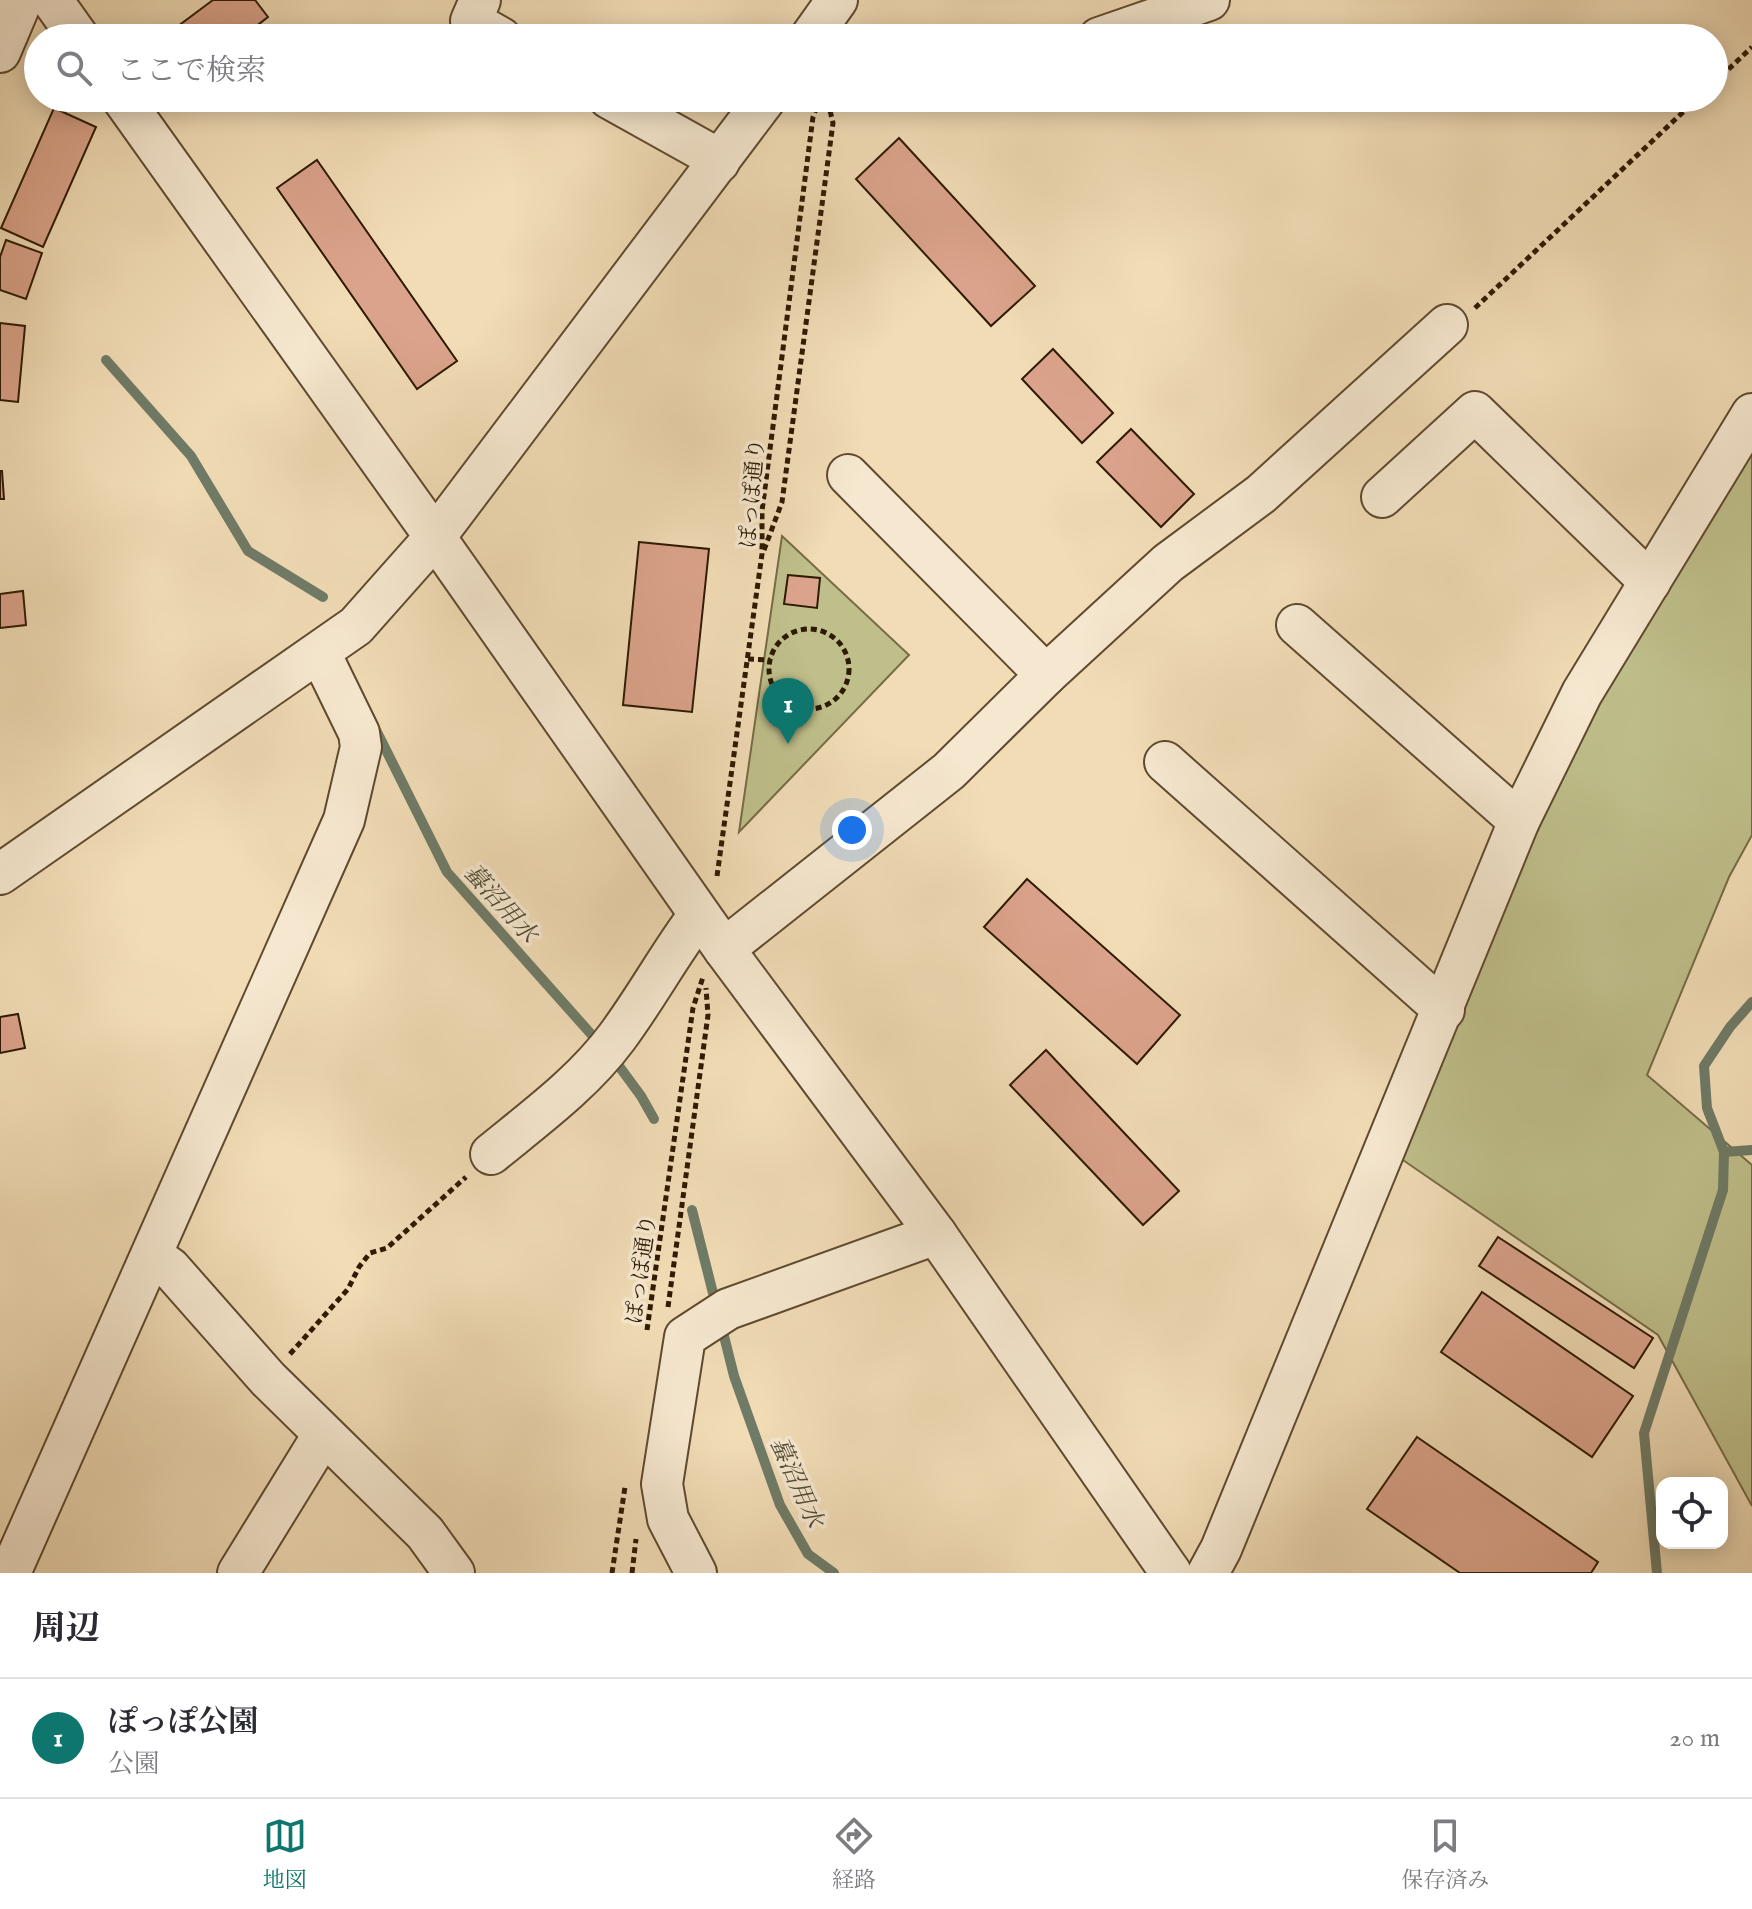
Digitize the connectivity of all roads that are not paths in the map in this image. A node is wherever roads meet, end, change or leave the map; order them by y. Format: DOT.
graph roads {
  1 [pos="22,0"];
  2 [pos="52,0"];
  3 [pos="480,0"];
  4 [pos="837,0"];
  5 [pos="1209,0"];
  6 [pos="69,24"];
  7 [pos="476,24"];
  8 [pos="820,24"];
  9 [pos="1140,24"];
  10 [pos="0,52"];
  11 [pos="132,112"];
  12 [pos="634,112"];
  13 [pos="756,112"];
  14 [pos="719,162"];
  15 [pos="1447,325"];
  16 [pos="1752,414"];
  17 [pos="848,475"];
  18 [pos="1382,497"];
  19 [pos="435,537"];
  20 [pos="1650,582"];
  21 [pos="1297,625"];
  22 [pos="320,653"];
  23 [pos="1046,675"];
  24 [pos="1165,762"];
  25 [pos="1519,821"];
  26 [pos="0,874"];
  27 [pos="708,899"];
  28 [pos="714,960"];
  29 [pos="1444,1010"];
  30 [pos="491,1154"];
  31 [pos="936,1234"];
  32 [pos="153,1256"];
  33 [pos="326,1438"];
  34 [pos="10,1573"];
  35 [pos="238,1573"];
  36 [pos="454,1573"];
  37 [pos="696,1573"];
  38 [pos="1171,1573"];
  39 [pos="1208,1573"];
  1 -- 10 [label="street"];
  2 -- 6 [label="street"];
  3 -- 7 [label="street"];
  4 -- 8 [label="street"];
  5 -- 9 [label="street"];
  11 -- 19 [label="street"];
  12 -- 14 [label="street"];
  13 -- 14 [label="street"];
  14 -- 19 [label="street"];
  15 -- 23 [label="street"];
  16 -- 20 [label="street"];
  17 -- 23 [label="street"];
  18 -- 20 [label="street"];
  19 -- 22 [label="street"];
  19 -- 27 [label="street"];
  20 -- 25 [label="street"];
  21 -- 25 [label="street"];
  22 -- 26 [label="street"];
  22 -- 32 [label="street"];
  23 -- 28 [label="street"];
  24 -- 29 [label="street"];
  25 -- 29 [label="street"];
  27 -- 28 [label="street"];
  27 -- 30 [label="street"];
  28 -- 31 [label="street"];
  29 -- 39 [label="street"];
  31 -- 37 [label="street"];
  31 -- 38 [label="street"];
  32 -- 33 [label="street"];
  32 -- 34 [label="street"];
  33 -- 35 [label="street"];
  33 -- 36 [label="street"];
}
